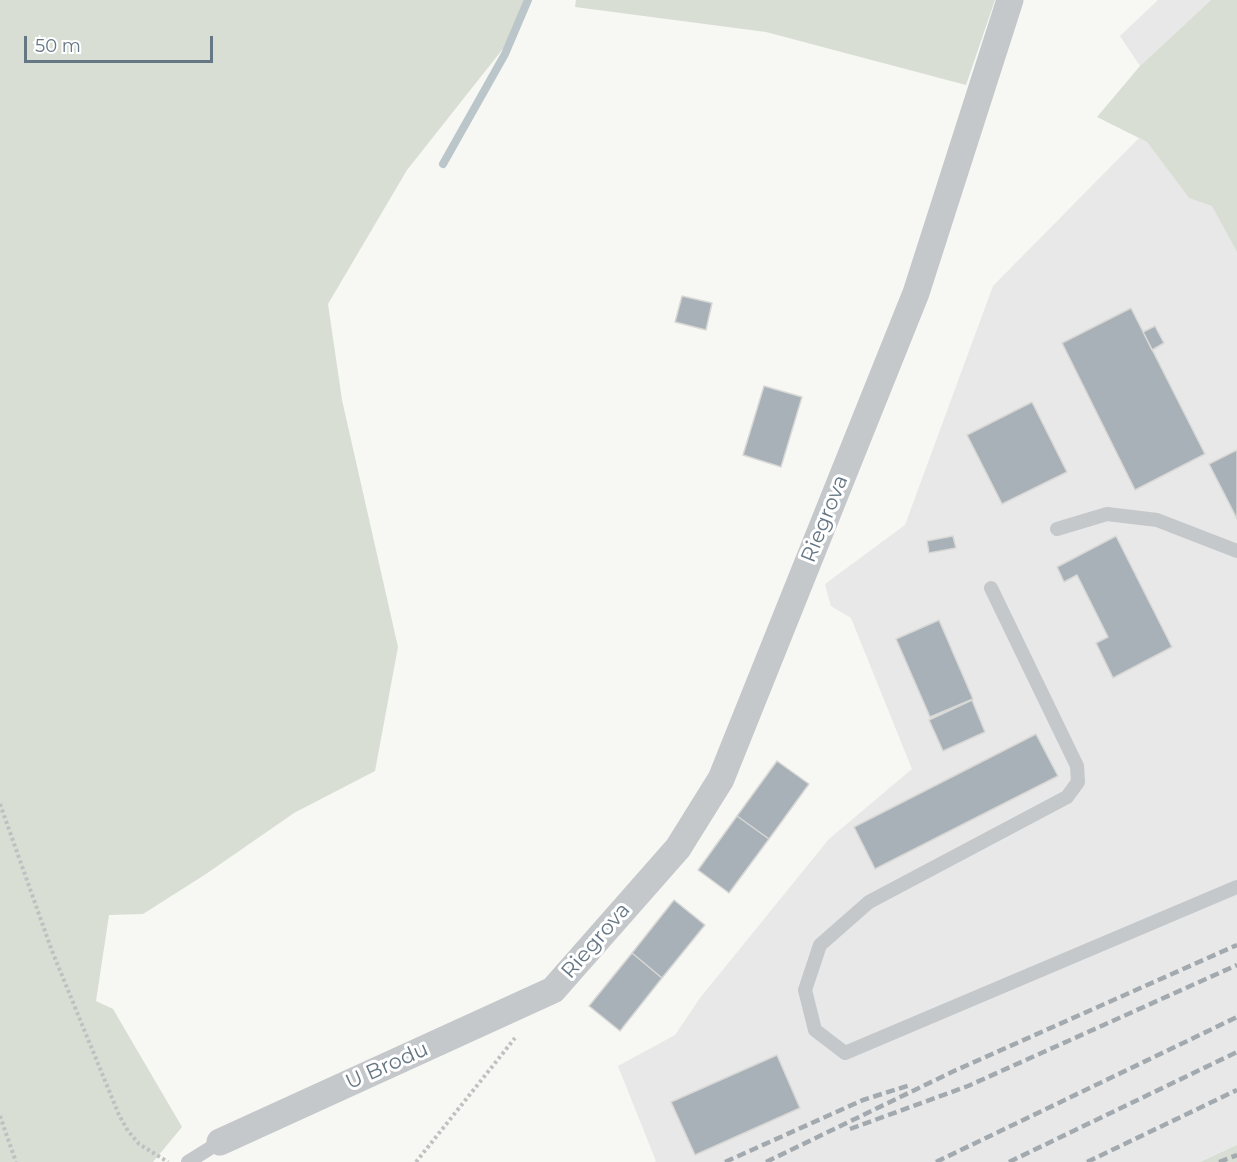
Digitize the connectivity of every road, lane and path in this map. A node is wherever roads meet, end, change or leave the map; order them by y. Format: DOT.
graph roads {
  1 [pos="1010,0"];
  2 [pos="1058,529"];
  3 [pos="1237,551"];
  4 [pos="991,588"];
  5 [pos="0,804"];
  6 [pos="1237,887"];
  7 [pos="553,990"];
  8 [pos="517,1036"];
  9 [pos="0,1116"];
  10 [pos="220,1142"];
  11 [pos="16,1162"];
  12 [pos="168,1162"];
  13 [pos="188,1162"];
  14 [pos="416,1162"];
  1 -- 7 [label="street, Riegrova"];
  2 -- 3 [label="lane"];
  4 -- 6 [label="lane"];
  5 -- 12 [label="path"];
  7 -- 10 [label="street, U Brodu"];
  8 -- 14 [label="path"];
  9 -- 11 [label="path"];
  10 -- 13 [label="lane"];
}
